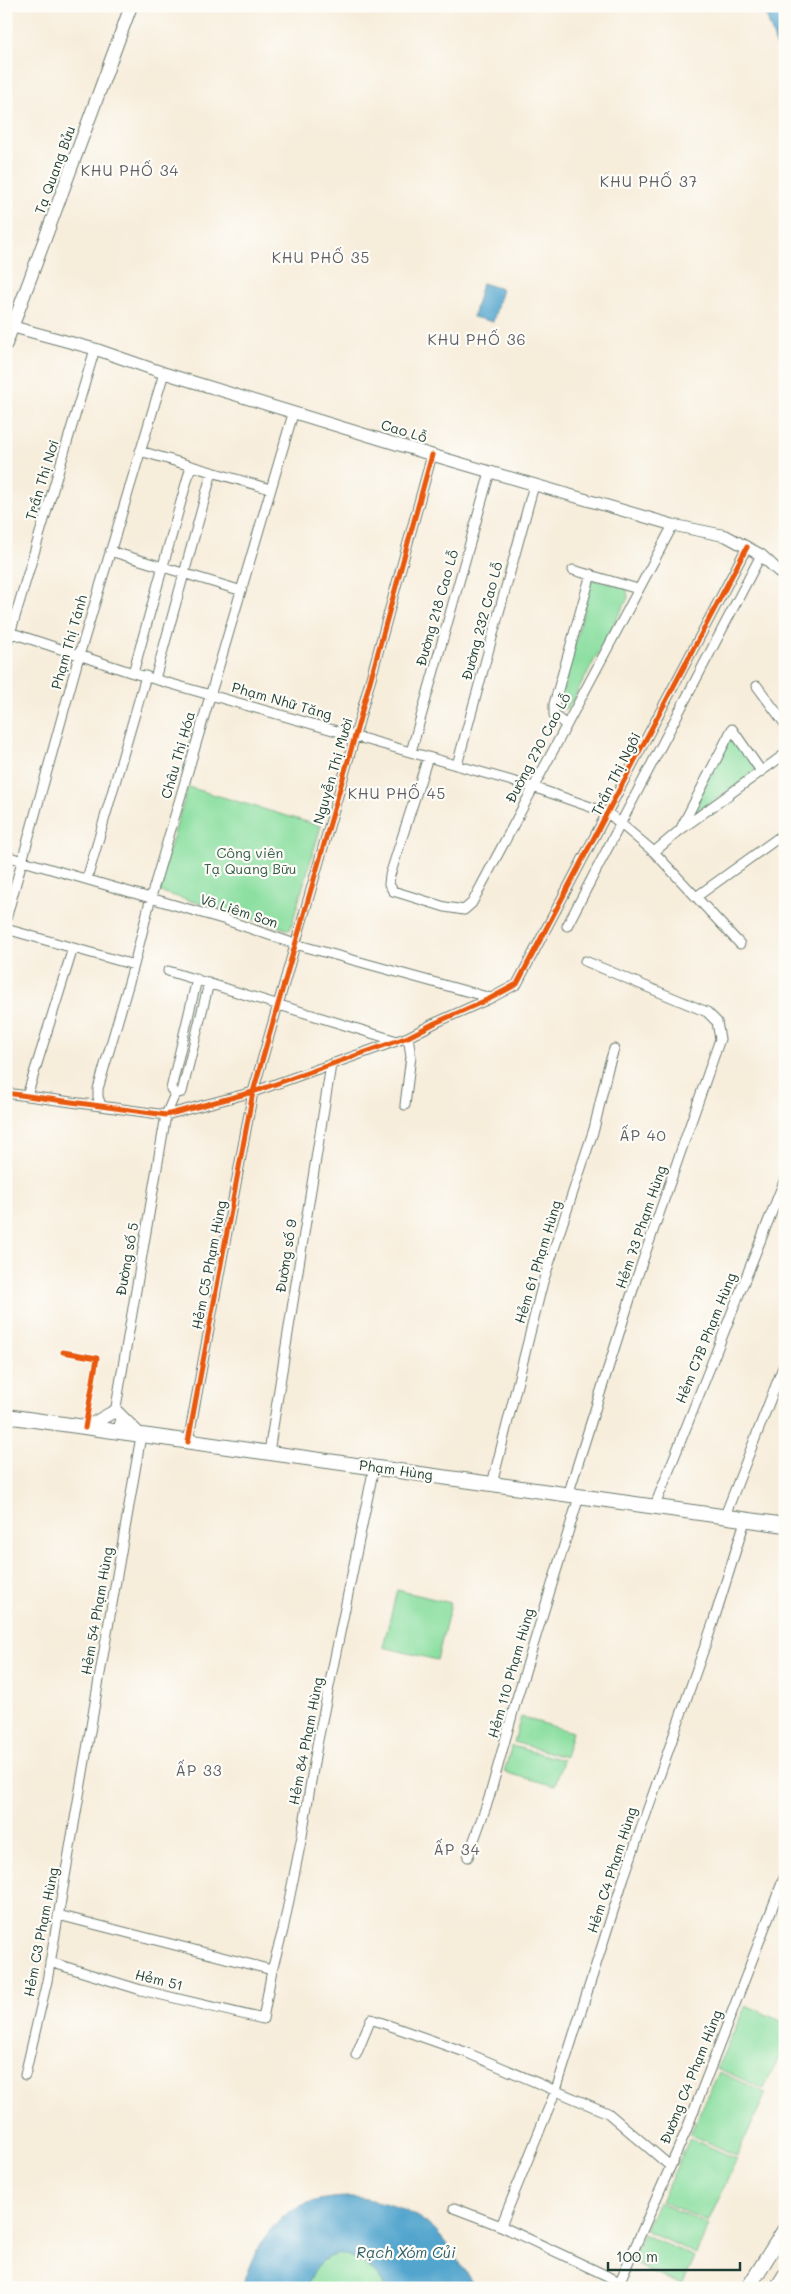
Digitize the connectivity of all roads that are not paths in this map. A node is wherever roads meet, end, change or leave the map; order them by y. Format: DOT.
graph roads {
  1 [pos="131,6"];
  2 [pos="9,326"];
  3 [pos="6,344"];
  4 [pos="95,349"];
  5 [pos="164,373"];
  6 [pos="292,414"];
  7 [pos="140,451"];
  8 [pos="432,455"];
  9 [pos="191,466"];
  10 [pos="212,472"];
  11 [pos="490,472"];
  12 [pos="534,485"];
  13 [pos="270,489"];
  14 [pos="673,524"];
  15 [pos="746,547"];
  16 [pos="110,551"];
  17 [pos="762,555"];
  18 [pos="163,567"];
  19 [pos="573,570"];
  20 [pos="184,573"];
  21 [pos="591,574"];
  22 [pos="785,577"];
  23 [pos="638,589"];
  24 [pos="239,590"];
  25 [pos="8,632"];
  26 [pos="6,646"];
  27 [pos="79,656"];
  28 [pos="133,673"];
  29 [pos="150,678"];
  30 [pos="757,686"];
  31 [pos="210,695"];
  32 [pos="785,724"];
  33 [pos="566,725"];
  34 [pos="355,736"];
  35 [pos="411,752"];
  36 [pos="785,754"];
  37 [pos="428,757"];
  38 [pos="456,765"];
  39 [pos="761,771"];
  40 [pos="533,787"];
  41 [pos="608,813"];
  42 [pos="620,824"];
  43 [pos="680,830"];
  44 [pos="785,833"];
  45 [pos="654,852"];
  46 [pos="6,856"];
  47 [pos="22,860"];
  48 [pos="87,879"];
  49 [pos="151,897"];
  50 [pos="696,897"];
  51 [pos="6,919"];
  52 [pos="567,926"];
  53 [pos="6,928"];
  54 [pos="295,944"];
  55 [pos="740,944"];
  56 [pos="73,948"];
  57 [pos="585,961"];
  58 [pos="134,965"];
  59 [pos="168,971"];
  60 [pos="197,979"];
  61 [pos="209,983"];
  62 [pos="492,998"];
  63 [pos="279,1004"];
  64 [pos="408,1038"];
  65 [pos="397,1041"];
  66 [pos="614,1049"];
  67 [pos="331,1065"];
  68 [pos="253,1092"];
  69 [pos="6,1093"];
  70 [pos="175,1094"];
  71 [pos="27,1096"];
  72 [pos="101,1105"];
  73 [pos="404,1105"];
  74 [pos="166,1116"];
  75 [pos="785,1179"];
  76 [pos="785,1362"];
  77 [pos="116,1411"];
  78 [pos="7,1419"];
  79 [pos="85,1428"];
  80 [pos="113,1432"];
  81 [pos="141,1436"];
  82 [pos="188,1442"];
  83 [pos="269,1452"];
  84 [pos="374,1467"];
  85 [pos="492,1484"];
  86 [pos="573,1496"];
  87 [pos="654,1508"];
  88 [pos="724,1518"];
  89 [pos="745,1521"];
  90 [pos="785,1525"];
  91 [pos="80,1792"];
  92 [pos="468,1857"];
  93 [pos="785,1875"];
  94 [pos="58,1915"];
  95 [pos="50,1962"];
  96 [pos="272,1970"];
  97 [pos="264,2019"];
  98 [pos="356,2055"];
  99 [pos="24,2076"];
  100 [pos="556,2090"];
  101 [pos="670,2166"];
  102 [pos="454,2208"];
  103 [pos="501,2226"];
  104 [pos="785,2229"];
  105 [pos="785,2275"];
  106 [pos="619,2285"];
  107 [pos="748,2288"];
  108 [pos="777,2288"];
  1 -- 2 [label="main road, Tạ Quang Bửu"];
  2 -- 3 [label="main road, Tạ Quang Bửu"];
  2 -- 4 [label="street, Cao Lỗ"];
  4 -- 5 [label="street, Cao Lỗ"];
  4 -- 25 [label="street, Trần Thị Nơi"];
  5 -- 6 [label="street, Cao Lỗ"];
  5 -- 7 [label="street, Phạm Thị Tánh"];
  6 -- 8 [label="street, Cao Lỗ"];
  6 -- 13 [label="street, Châu Thị Hóa"];
  7 -- 9 [label="street"];
  7 -- 16 [label="street, Phạm Thị Tánh"];
  8 -- 11 [label="street, Cao Lỗ"];
  8 -- 34 [label="street, Nguyễn Thị Mười"];
  9 -- 10 [label="street"];
  9 -- 18 [label="street"];
  10 -- 13 [label="street"];
  10 -- 20 [label="street"];
  11 -- 12 [label="street, Cao Lỗ"];
  11 -- 35 [label="street, Đường 218 Cao Lỗ"];
  12 -- 14 [label="street, Cao Lỗ"];
  12 -- 38 [label="street, Đường 232 Cao Lỗ"];
  13 -- 24 [label="street, Châu Thị Hóa"];
  14 -- 15 [label="street, Cao Lỗ"];
  14 -- 23 [label="street, Đường 270 Cao Lỗ"];
  15 -- 17 [label="street, Cao Lỗ"];
  15 -- 41 [label="street, Trần Thị Ngôi"];
  16 -- 18 [label="street"];
  16 -- 27 [label="street, Phạm Thị Tánh"];
  17 -- 22 [label="street, Cao Lỗ"];
  17 -- 42 [label="street, Trần Thị Ngôi"];
  18 -- 20 [label="street"];
  18 -- 28 [label="street"];
  19 -- 21 [label="street"];
  20 -- 24 [label="street"];
  20 -- 29 [label="street"];
  21 -- 23 [label="street"];
  21 -- 33 [label="street"];
  23 -- 33 [label="street, Đường 270 Cao Lỗ"];
  24 -- 31 [label="street, Châu Thị Hóa"];
  25 -- 26 [label="street, Trần Thị Nơi"];
  25 -- 27 [label="street, Phạm Nhữ Tăng"];
  27 -- 28 [label="street, Phạm Nhữ Tăng"];
  27 -- 47 [label="street, Phạm Thị Tánh"];
  28 -- 29 [label="street, Phạm Nhữ Tăng"];
  29 -- 31 [label="street, Phạm Nhữ Tăng"];
  29 -- 48 [label="street"];
  30 -- 32 [label="street"];
  31 -- 34 [label="street, Phạm Nhữ Tăng"];
  31 -- 49 [label="street, Châu Thị Hóa"];
  33 -- 40 [label="street, Đường 270 Cao Lỗ"];
  34 -- 35 [label="street, Phạm Nhữ Tăng"];
  34 -- 54 [label="street, Nguyễn Thị Mười"];
  35 -- 37 [label="street, Phạm Nhữ Tăng"];
  36 -- 39 [label="street"];
  37 -- 38 [label="street, Phạm Nhữ Tăng"];
  37 -- 40 [label="street, Đường 270 Cao Lỗ"];
  38 -- 40 [label="street, Phạm Nhữ Tăng"];
  39 -- 43 [label="street"];
  39 -- 43 [label="street"];
  40 -- 41 [label="street, Phạm Nhữ Tăng"];
  41 -- 42 [label="street"];
  41 -- 62 [label="street, Trần Thị Ngôi"];
  42 -- 45 [label="street"];
  42 -- 52 [label="street, Trần Thị Ngôi"];
  43 -- 45 [label="street"];
  44 -- 50 [label="street"];
  45 -- 50 [label="street"];
  46 -- 47 [label="street, Võ Liêm Sơn"];
  47 -- 48 [label="street, Võ Liêm Sơn"];
  47 -- 51 [label="street, Phạm Thị Tánh"];
  48 -- 49 [label="street, Võ Liêm Sơn"];
  49 -- 54 [label="street, Võ Liêm Sơn"];
  49 -- 58 [label="street, Châu Thị Hóa"];
  50 -- 55 [label="street"];
  53 -- 56 [label="street"];
  54 -- 62 [label="street, Võ Liêm Sơn"];
  54 -- 63 [label="street, Nguyễn Thị Mười"];
  56 -- 58 [label="street"];
  56 -- 71 [label="street"];
  57 -- 86 [label="street, Hẻm 73 Phạm Hùng"];
  58 -- 72 [label="street, Châu Thị Hóa"];
  59 -- 60 [label="street"];
  60 -- 61 [label="street"];
  60 -- 70 [label="street"];
  61 -- 63 [label="street"];
  61 -- 70 [label="street"];
  62 -- 64 [label="street, Trần Thị Ngôi"];
  63 -- 65 [label="street"];
  63 -- 68 [label="street, Nguyễn Thị Mười"];
  64 -- 65 [label="street, Trần Thị Ngôi"];
  64 -- 73 [label="street"];
  65 -- 67 [label="street, Trần Thị Ngôi"];
  66 -- 85 [label="street, Hẻm 61 Phạm Hùng"];
  67 -- 68 [label="street, Trần Thị Ngôi"];
  67 -- 83 [label="street, Đường số 9"];
  68 -- 74 [label="street, Trần Thị Ngôi"];
  68 -- 82 [label="street, Hẻm C5 Phạm Hùng"];
  69 -- 71 [label="street"];
  70 -- 74 [label="street, Đường số 5"];
  71 -- 72 [label="street"];
  72 -- 74 [label="street"];
  74 -- 77 [label="street, Đường số 5"];
  75 -- 87 [label="street, Hẻm C7B Phạm Hùng"];
  76 -- 88 [label="street"];
  77 -- 79 [label="main road"];
  77 -- 80 [label="street, Đường số 5"];
  77 -- 81 [label="main road"];
  78 -- 79 [label="main road, Phạm Hùng"];
  79 -- 80 [label="main road, Phạm Hùng"];
  80 -- 81 [label="main road, Phạm Hùng"];
  81 -- 82 [label="main road, Phạm Hùng"];
  81 -- 91 [label="street, Hẻm 54 Phạm Hùng"];
  82 -- 83 [label="main road, Phạm Hùng"];
  83 -- 84 [label="main road, Phạm Hùng"];
  84 -- 85 [label="main road, Phạm Hùng"];
  84 -- 96 [label="street, Hẻm 84 Phạm Hùng"];
  85 -- 86 [label="main road, Phạm Hùng"];
  86 -- 87 [label="main road, Phạm Hùng"];
  86 -- 92 [label="street, Hẻm 110 Phạm Hùng"];
  87 -- 88 [label="main road, Phạm Hùng"];
  88 -- 89 [label="main road, Phạm Hùng"];
  89 -- 90 [label="main road, Phạm Hùng"];
  89 -- 100 [label="street, Hẻm C4 Phạm Hùng"];
  91 -- 94 [label="street, Hẻm C3 Phạm Hùng"];
  93 -- 101 [label="street, Đường C4 Phạm Hủng"];
  94 -- 95 [label="street, Hẻm C3 Phạm Hùng"];
  94 -- 96 [label="street"];
  95 -- 97 [label="street, Hẻm 51"];
  95 -- 99 [label="street, Hẻm C3 Phạm Hùng"];
  96 -- 97 [label="street, Hẻm 84 Phạm Hùng"];
  98 -- 100 [label="street"];
  100 -- 101 [label="street"];
  100 -- 103 [label="street, Hẻm C4 Phạm Hùng"];
  101 -- 106 [label="street, Đường C4 Phạm Hủng"];
  102 -- 103 [label="street"];
  103 -- 106 [label="street"];
  104 -- 107 [label="main road"];
  105 -- 108 [label="main road"];
}
